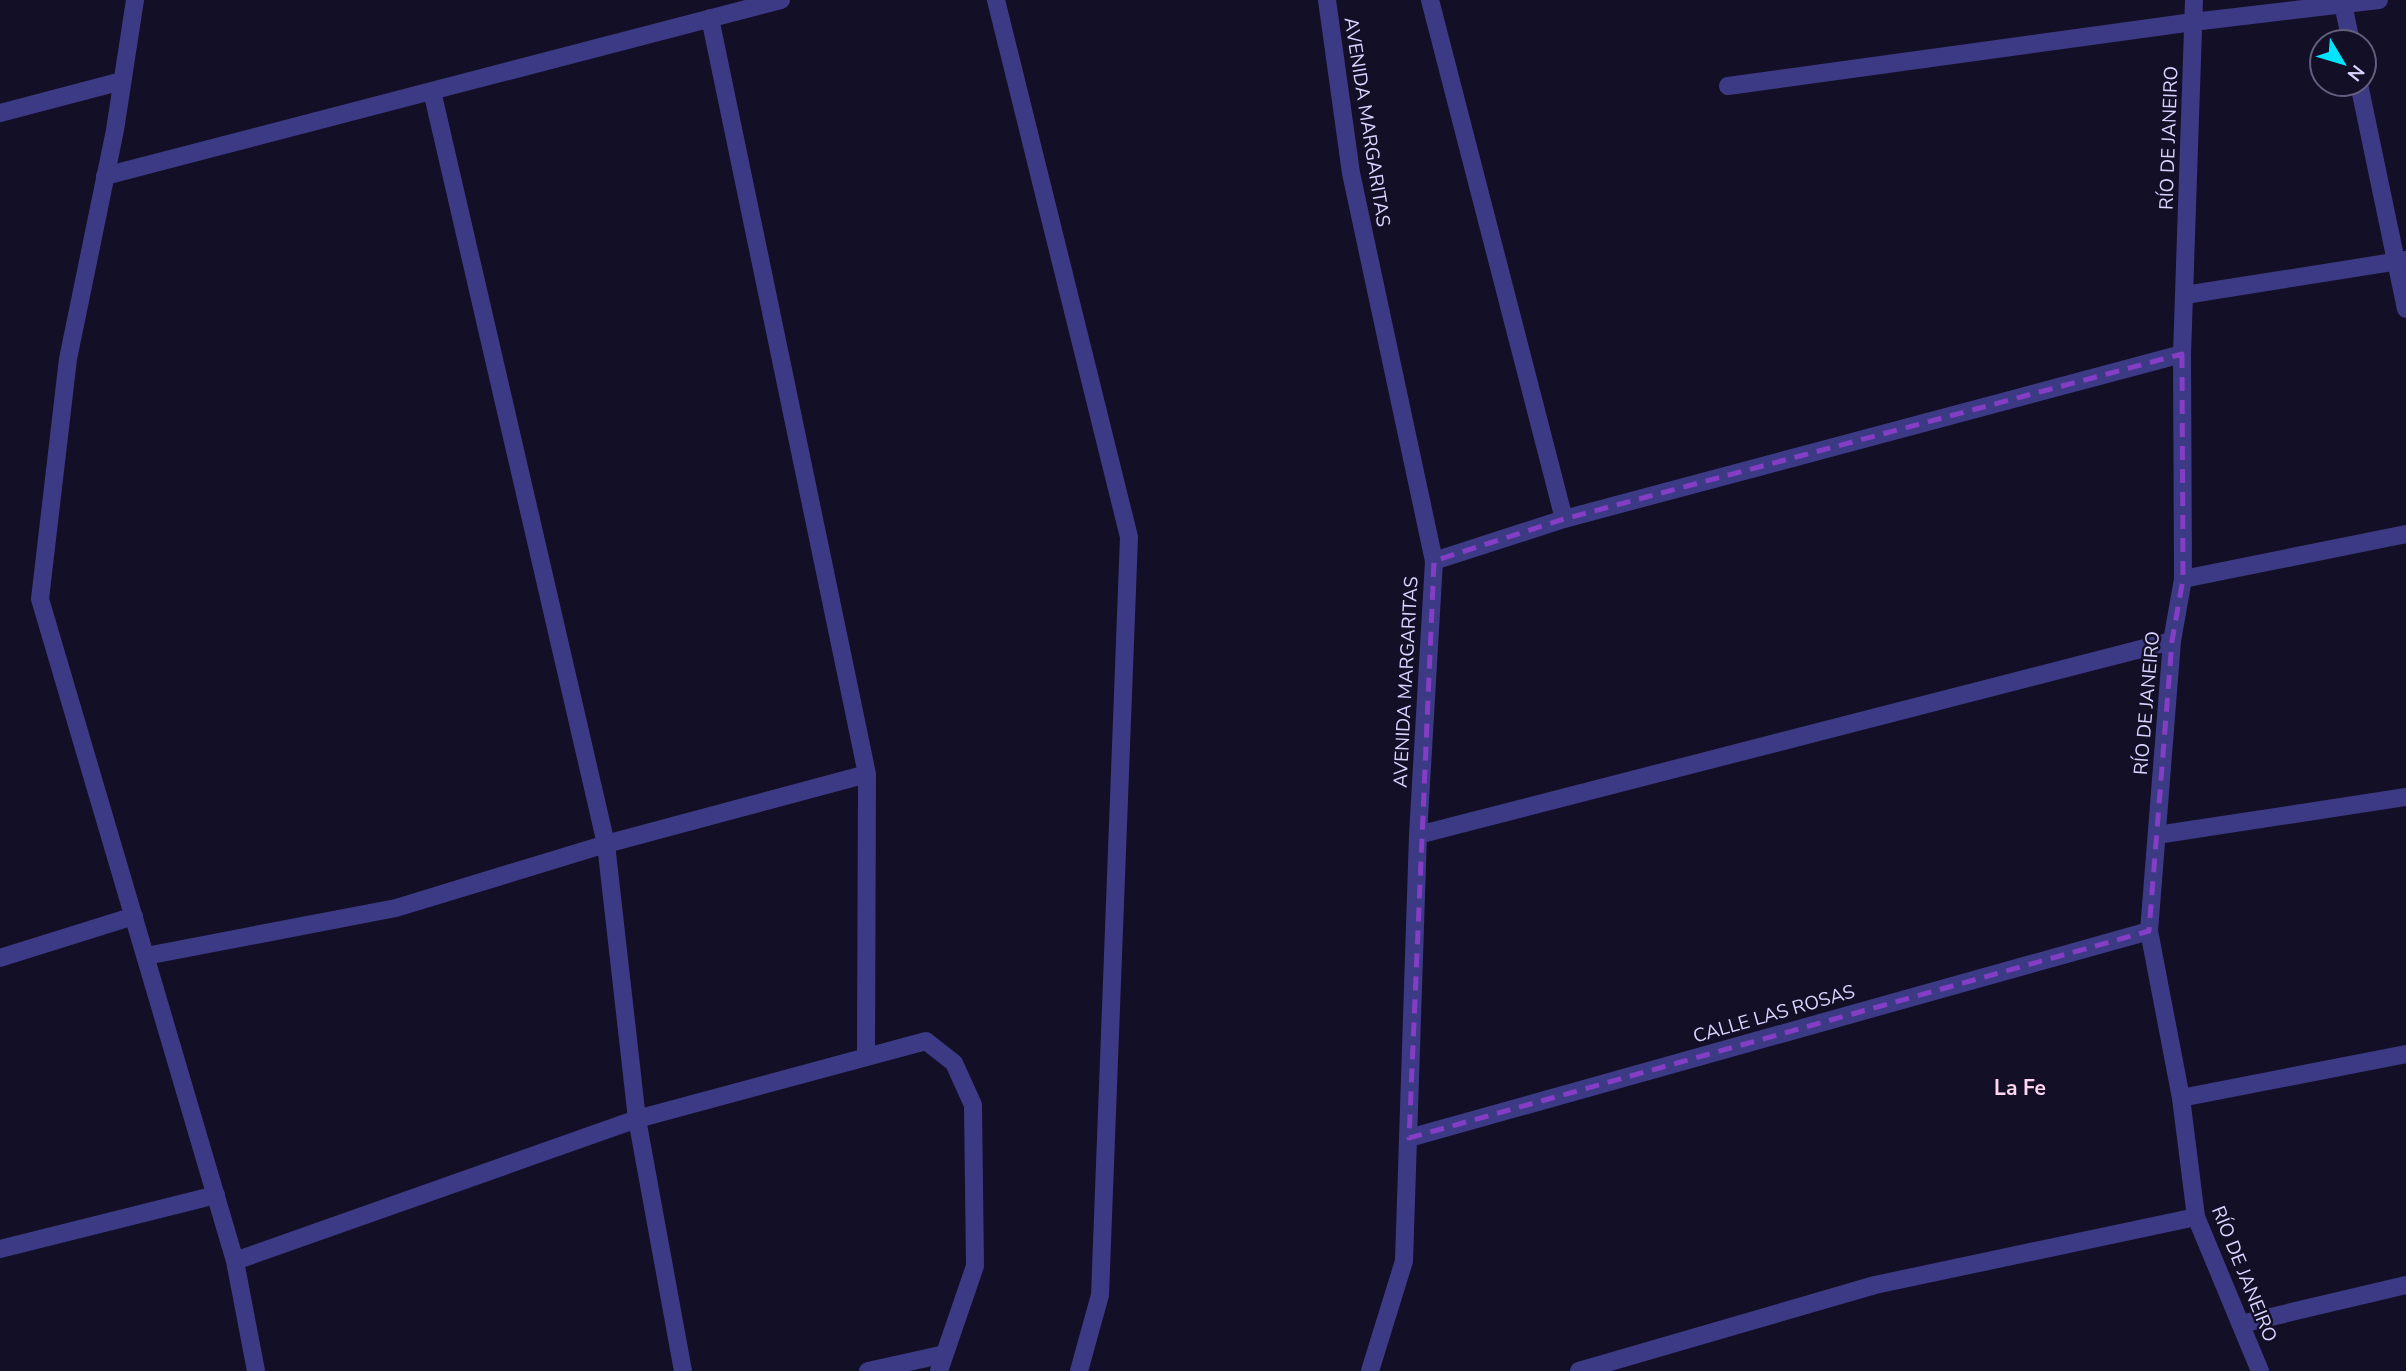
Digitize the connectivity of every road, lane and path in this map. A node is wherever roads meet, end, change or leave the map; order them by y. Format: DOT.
graph roads {
  1 [pos="135,0"];
  2 [pos="781,0"];
  3 [pos="996,0"];
  4 [pos="1327,0"];
  5 [pos="1430,0"];
  6 [pos="2194,0"];
  7 [pos="2379,0"];
  8 [pos="2343,4"];
  9 [pos="710,18"];
  10 [pos="2193,22"];
  11 [pos="2348,28"];
  12 [pos="122,81"];
  13 [pos="1728,86"];
  14 [pos="432,91"];
  15 [pos="2363,98"];
  16 [pos="0,113"];
  17 [pos="106,176"];
  18 [pos="2402,261"];
  19 [pos="2185,295"];
  20 [pos="2406,309"];
  21 [pos="2182,354"];
  22 [pos="1564,519"];
  23 [pos="2406,534"];
  24 [pos="1434,561"];
  25 [pos="2183,579"];
  26 [pos="2172,641"];
  27 [pos="867,774"];
  28 [pos="2406,797"];
  29 [pos="1418,835"];
  30 [pos="2157,835"];
  31 [pos="606,844"];
  32 [pos="134,916"];
  33 [pos="2149,931"];
  34 [pos="146,956"];
  35 [pos="0,958"];
  36 [pos="2406,1054"];
  37 [pos="866,1057"];
  38 [pos="2181,1098"];
  39 [pos="637,1119"];
  40 [pos="1409,1138"];
  41 [pos="216,1195"];
  42 [pos="2196,1217"];
  43 [pos="0,1249"];
  44 [pos="235,1261"];
  45 [pos="2406,1285"];
  46 [pos="2241,1324"];
  47 [pos="942,1363"];
  48 [pos="256,1371"];
  49 [pos="683,1371"];
  50 [pos="868,1371"];
  51 [pos="1079,1371"];
  52 [pos="1370,1371"];
  53 [pos="1579,1371"];
  54 [pos="2260,1371"];
  1 -- 12 [label="street"];
  2 -- 9 [label="street"];
  3 -- 51 [label="street"];
  4 -- 24 [label="street, AVENIDA MARGARITAS"];
  5 -- 22 [label="street"];
  6 -- 10 [label="street, RÍO DE JANEIRO"];
  7 -- 8 [label="street"];
  8 -- 10 [label="street"];
  8 -- 11 [label="street"];
  9 -- 14 [label="street"];
  9 -- 27 [label="street"];
  10 -- 13 [label="street"];
  10 -- 19 [label="street, RÍO DE JANEIRO"];
  12 -- 16 [label="street"];
  12 -- 17 [label="street"];
  14 -- 17 [label="street"];
  14 -- 31 [label="street"];
  15 -- 18 [label="street"];
  17 -- 32 [label="street"];
  18 -- 19 [label="street"];
  18 -- 20 [label="street"];
  19 -- 21 [label="street, RÍO DE JANEIRO"];
  21 -- 22 [label="street"];
  21 -- 25 [label="street, RÍO DE JANEIRO"];
  22 -- 24 [label="street"];
  23 -- 25 [label="street"];
  24 -- 29 [label="street, AVENIDA MARGARITAS"];
  25 -- 26 [label="street, RÍO DE JANEIRO"];
  26 -- 29 [label="street"];
  26 -- 30 [label="street, RÍO DE JANEIRO"];
  27 -- 31 [label="street"];
  27 -- 37 [label="street"];
  28 -- 30 [label="street"];
  29 -- 40 [label="street, AVENIDA MARGARITAS"];
  30 -- 33 [label="street, RÍO DE JANEIRO"];
  31 -- 34 [label="street"];
  31 -- 39 [label="street"];
  32 -- 34 [label="street"];
  32 -- 35 [label="street"];
  33 -- 38 [label="street, RÍO DE JANEIRO"];
  33 -- 40 [label="street, CALLE LAS ROSAS"];
  34 -- 41 [label="street"];
  36 -- 38 [label="street"];
  37 -- 39 [label="street"];
  37 -- 47 [label="street"];
  38 -- 42 [label="street, RÍO DE JANEIRO"];
  39 -- 44 [label="street"];
  39 -- 49 [label="street"];
  40 -- 52 [label="street, AVENIDA MARGARITAS"];
  41 -- 43 [label="street"];
  41 -- 44 [label="street"];
  42 -- 46 [label="street, RÍO DE JANEIRO"];
  42 -- 53 [label="street"];
  44 -- 48 [label="street"];
  45 -- 46 [label="street"];
  46 -- 54 [label="street, RÍO DE JANEIRO"];
  47 -- 50 [label="street"];
}
